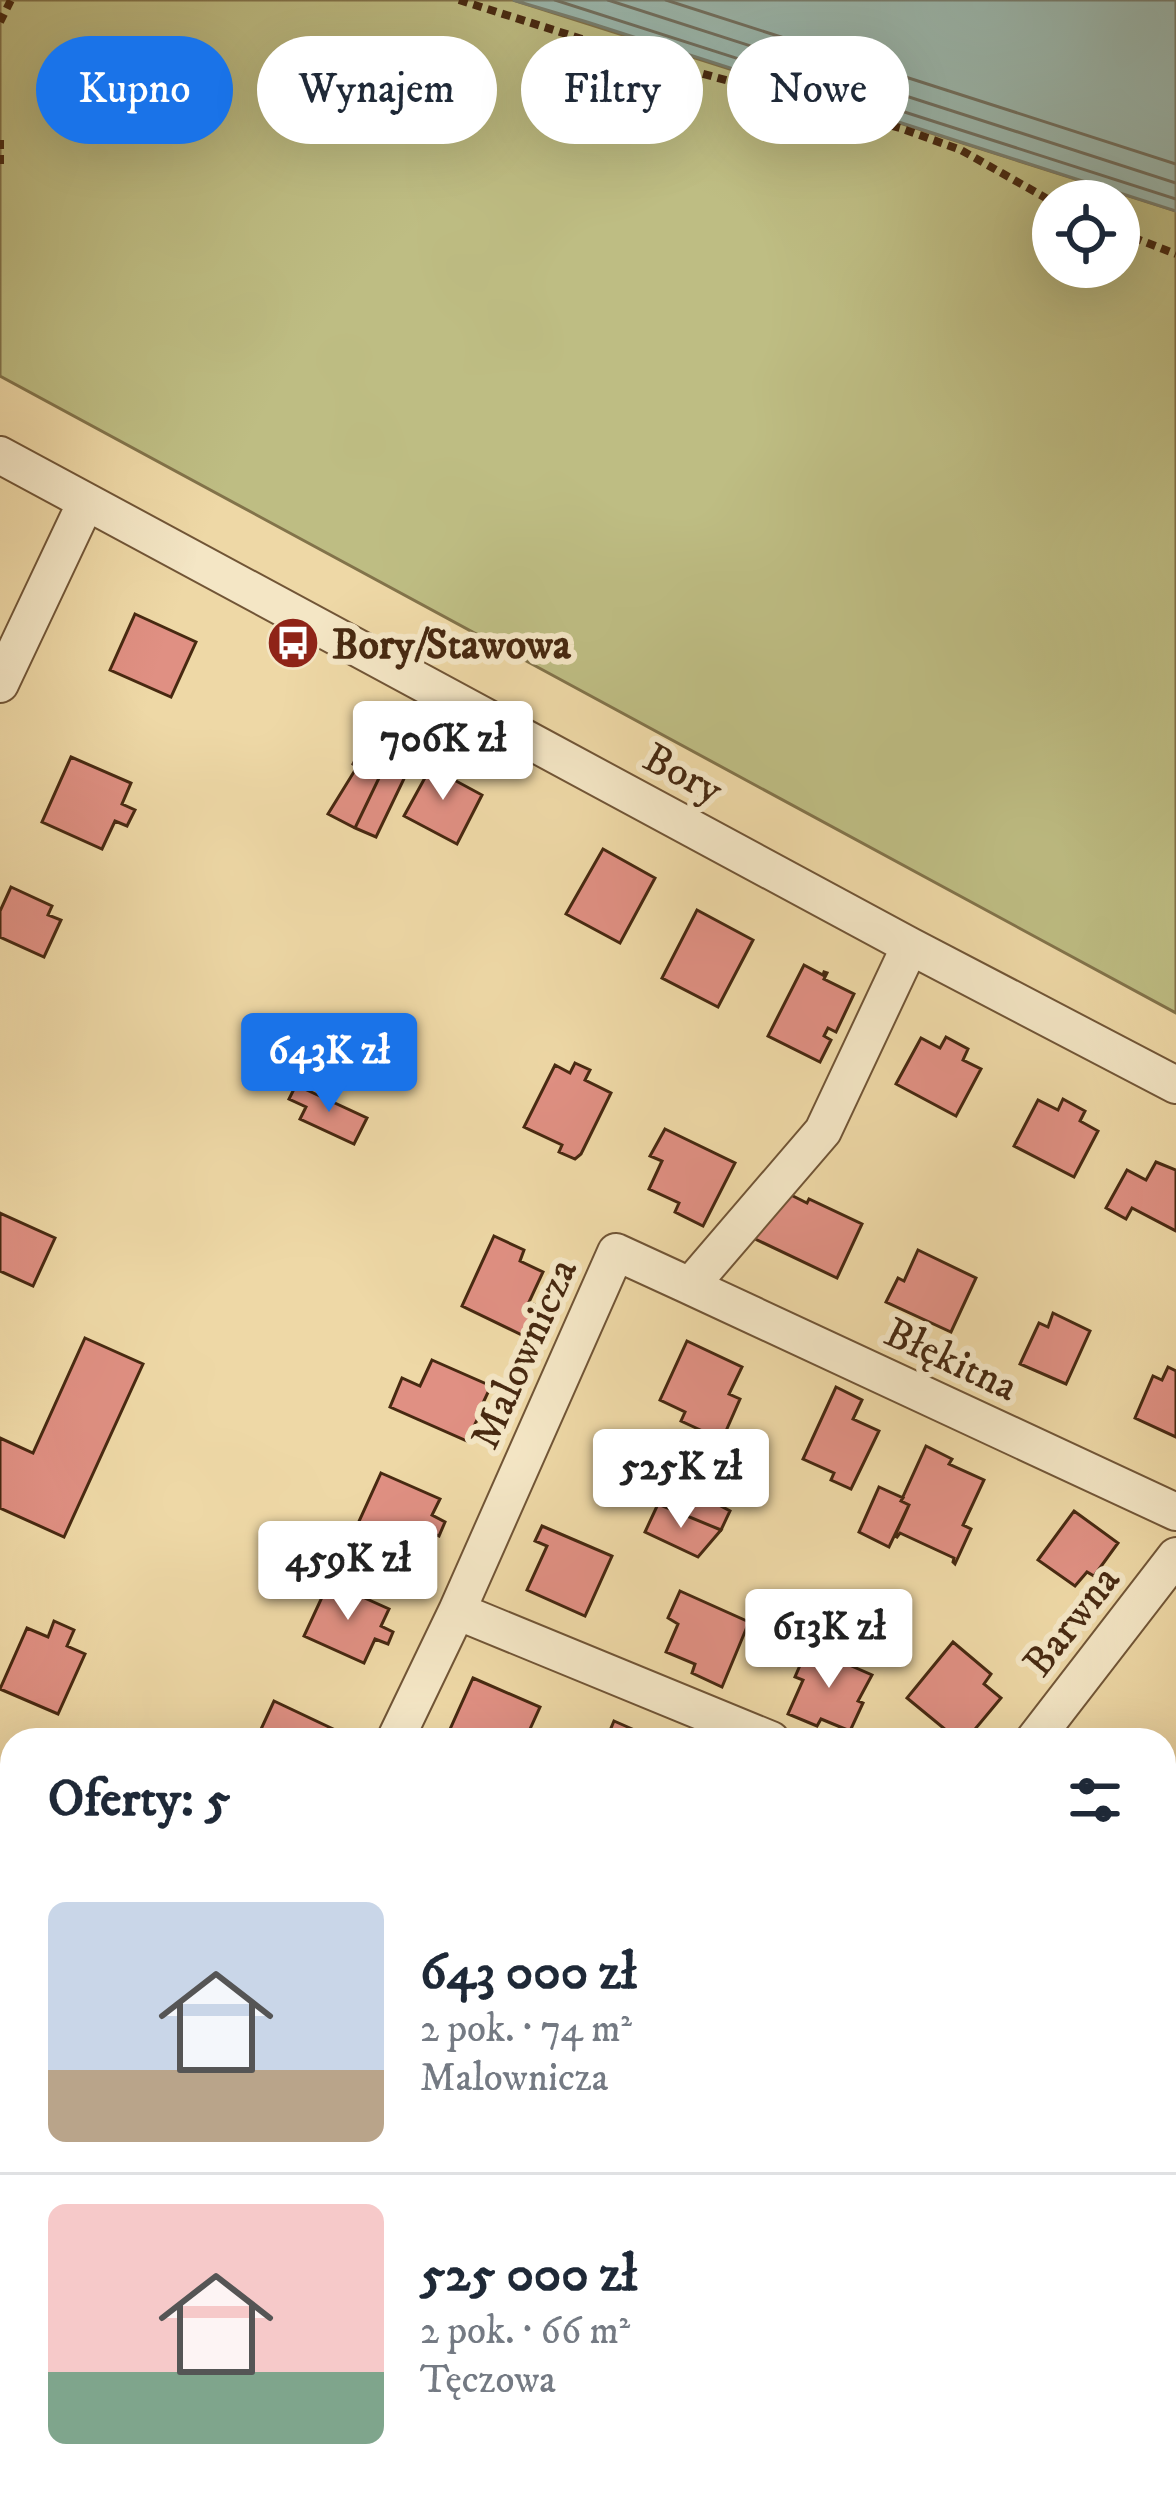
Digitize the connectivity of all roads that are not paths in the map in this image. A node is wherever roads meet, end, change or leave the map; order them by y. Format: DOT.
graph roads {
  1 [pos="0,455"];
  2 [pos="86,502"];
  3 [pos="0,684"];
  4 [pos="910,946"];
  5 [pos="1176,1085"];
  6 [pos="690,1286"];
  7 [pos="1176,1512"];
  8 [pos="1176,1556"];
  9 [pos="457,1611"];
  10 [pos="401,1728"];
  11 [pos="742,1728"];
  12 [pos="1043,1728"];
  1 -- 2 [label="street, Bory"];
  2 -- 3 [label="street"];
  2 -- 4 [label="street, Bory"];
  4 -- 5 [label="street, Bory"];
  4 -- 6 [label="street"];
  6 -- 7 [label="street, Błękitna"];
  6 -- 9 [label="street, Malownicza"];
  8 -- 12 [label="street, Barwna"];
  9 -- 10 [label="street, Malownicza"];
  9 -- 11 [label="street"];
}
